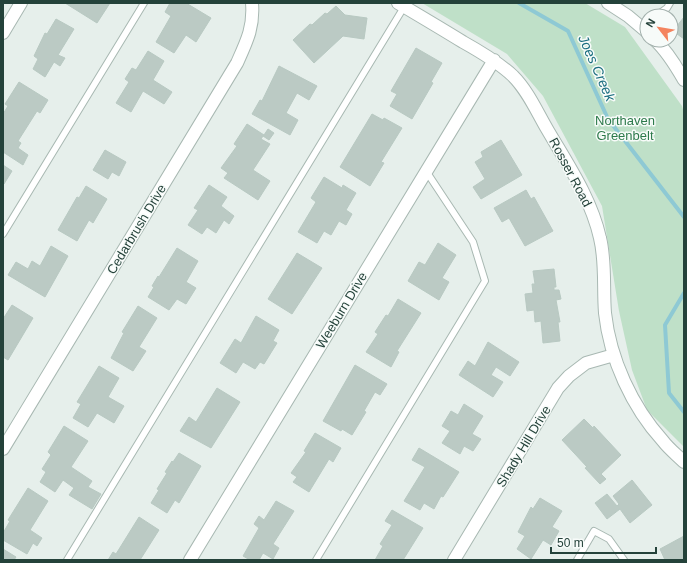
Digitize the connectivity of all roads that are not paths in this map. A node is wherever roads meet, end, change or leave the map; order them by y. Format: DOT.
graph roads {
  1 [pos="21,3"];
  2 [pos="144,3"];
  3 [pos="252,3"];
  4 [pos="608,3"];
  5 [pos="401,5"];
  6 [pos="639,23"];
  7 [pos="3,32"];
  8 [pos="663,48"];
  9 [pos="494,60"];
  10 [pos="684,80"];
  11 [pos="426,171"];
  12 [pos="3,234"];
  13 [pos="614,355"];
  14 [pos="3,449"];
  15 [pos="684,462"];
  16 [pos="67,560"];
  17 [pos="190,560"];
  18 [pos="316,560"];
  19 [pos="454,560"];
  20 [pos="577,560"];
  21 [pos="624,560"];
  1 -- 7 [label="street"];
  2 -- 12 [label="lane"];
  3 -- 14 [label="street, Cedarbrush Drive"];
  4 -- 6 [label="street"];
  5 -- 9 [label="street, Rosser Road"];
  5 -- 16 [label="lane"];
  8 -- 10 [label="street"];
  9 -- 11 [label="street, Weeburn Drive"];
  9 -- 13 [label="street, Rosser Road"];
  11 -- 17 [label="street, Weeburn Drive"];
  11 -- 18 [label="lane"];
  13 -- 15 [label="street, Rosser Road"];
  13 -- 19 [label="street, Shady Hill Drive"];
  20 -- 21 [label="lane"];
}
